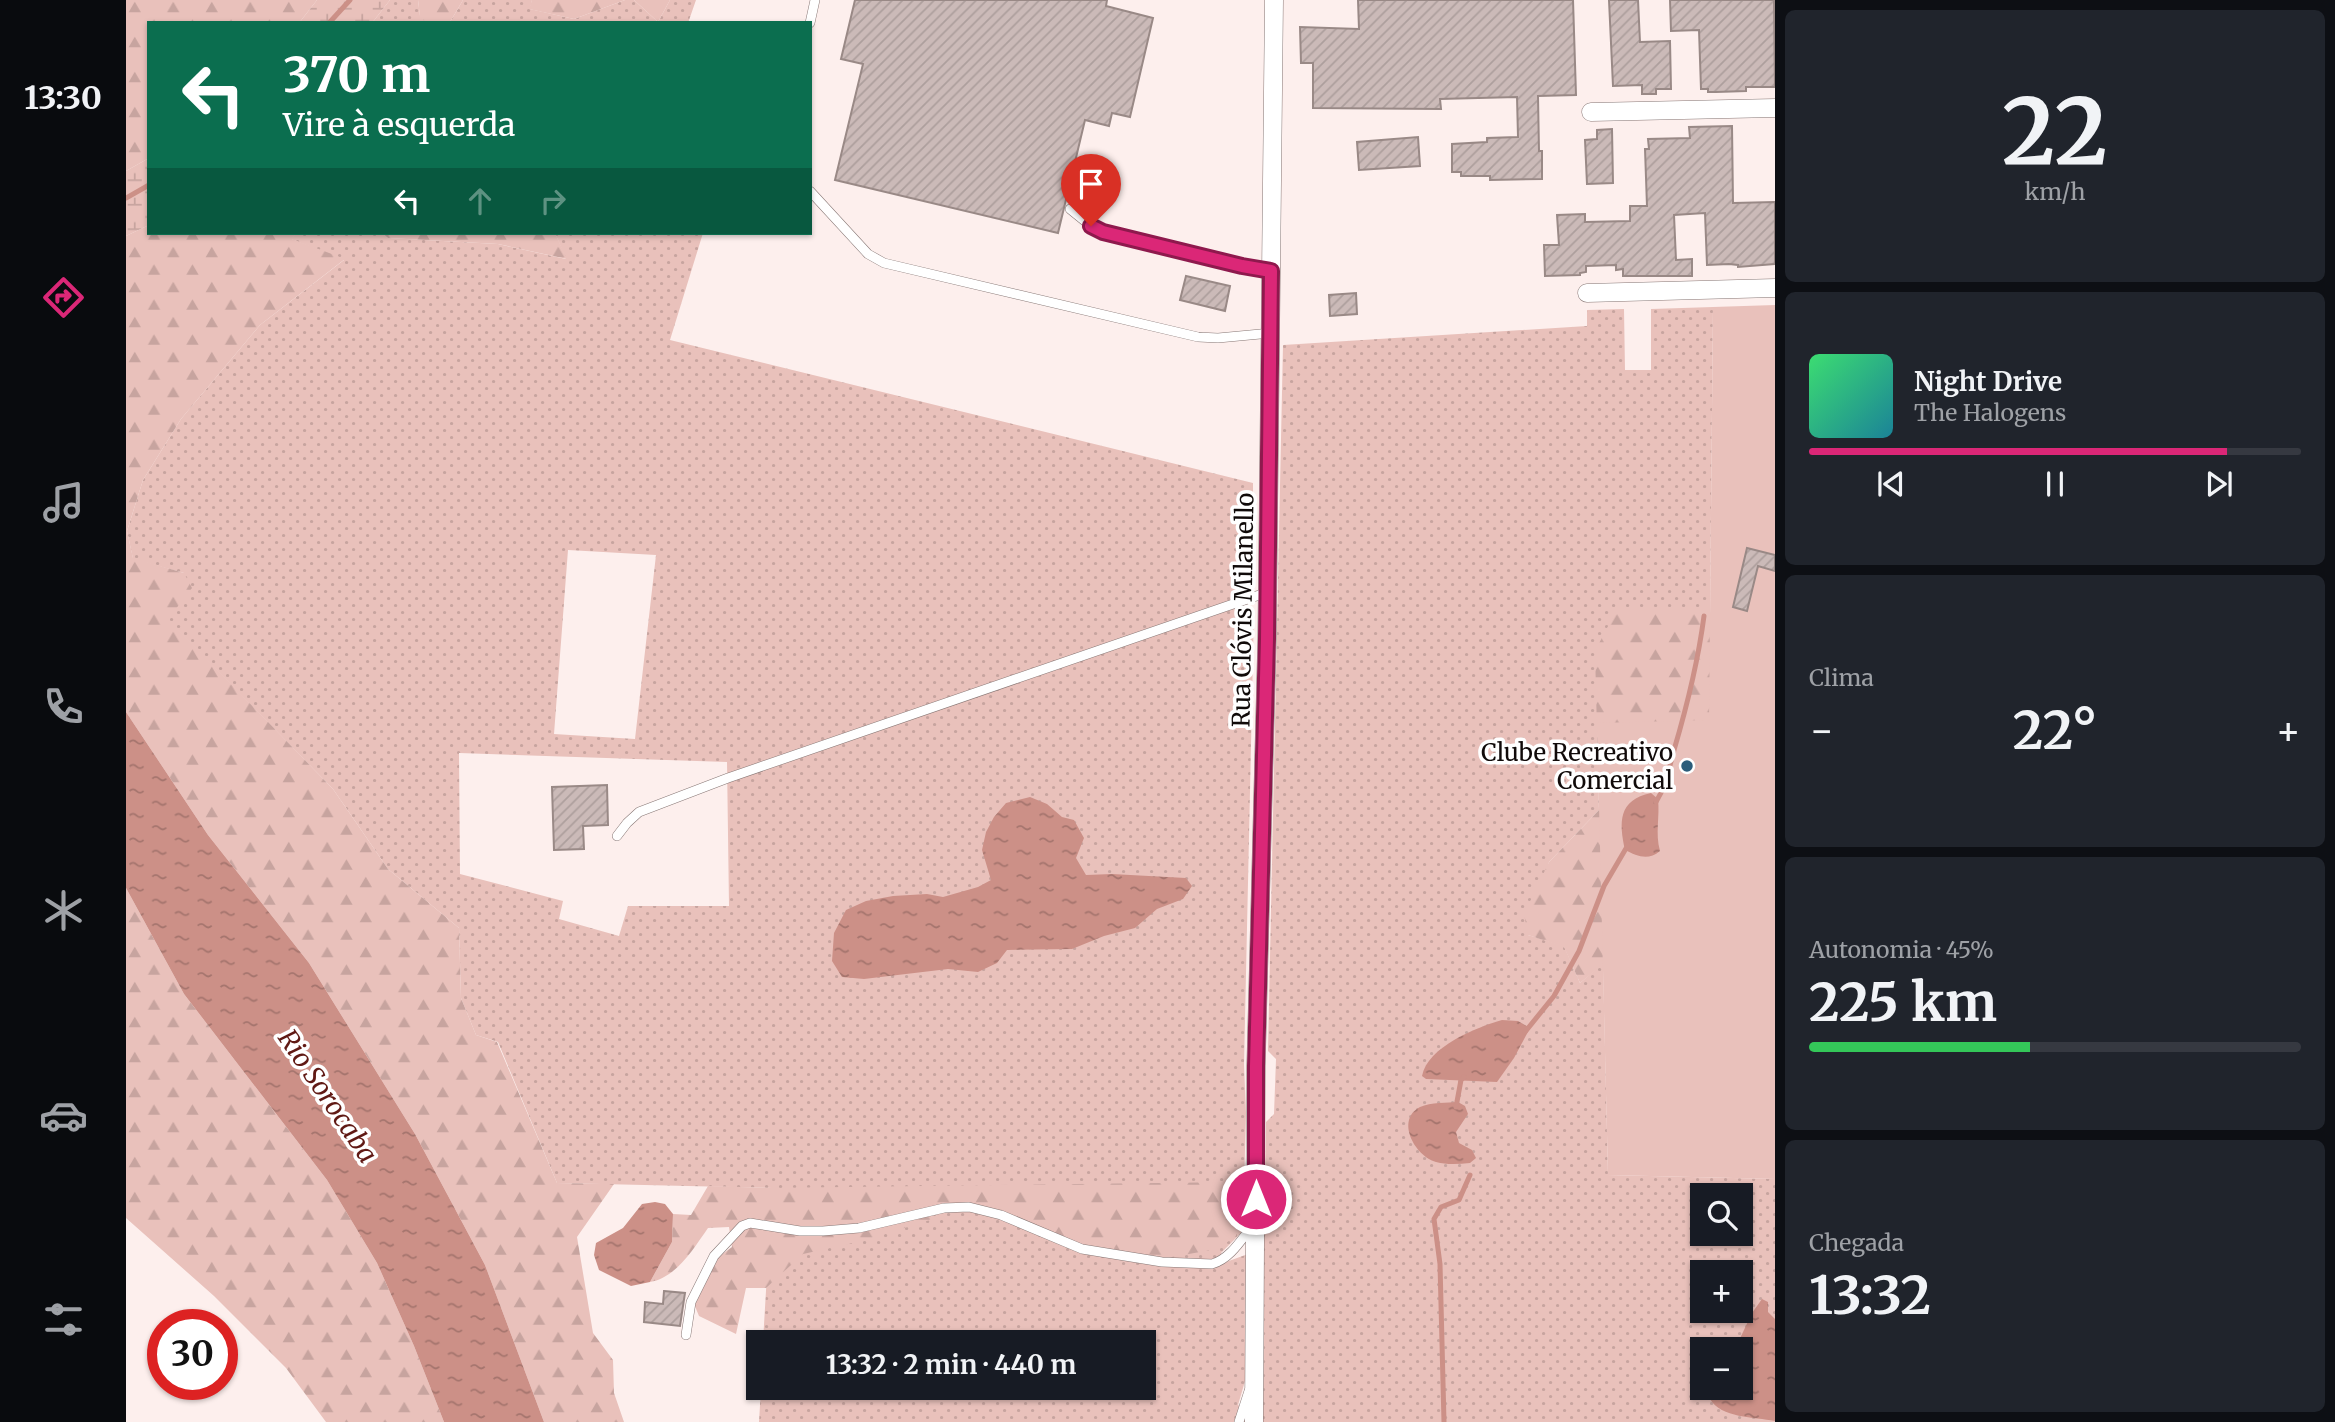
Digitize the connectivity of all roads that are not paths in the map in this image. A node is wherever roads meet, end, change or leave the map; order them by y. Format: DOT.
graph roads {
  1 [pos="815,0"];
  2 [pos="1274,0"];
  3 [pos="810,21"];
  4 [pos="1775,108"];
  5 [pos="1591,113"];
  6 [pos="812,193"];
  7 [pos="1070,209"];
  8 [pos="1271,271"];
  9 [pos="1775,288"];
  10 [pos="1587,293"];
  11 [pos="1271,333"];
  12 [pos="1268,592"];
  13 [pos="617,836"];
  14 [pos="1256,1221"];
  15 [pos="686,1335"];
  16 [pos="1254,1384"];
  17 [pos="1239,1422"];
  18 [pos="1254,1422"];
  1 -- 3 [label="lane"];
  2 -- 8 [label="street, Rua Clóvis Milanello"];
  4 -- 5 [label="street"];
  6 -- 11 [label="lane"];
  7 -- 8 [label="lane"];
  8 -- 11 [label="street, Rua Clóvis Milanello"];
  9 -- 10 [label="street"];
  11 -- 12 [label="street, Rua Clóvis Milanello"];
  12 -- 13 [label="lane"];
  12 -- 14 [label="street, Rua Clóvis Milanello"];
  14 -- 15 [label="lane"];
  14 -- 16 [label="street, Rua Clóvis Milanello"];
  16 -- 17 [label="lane"];
  16 -- 18 [label="street, Rua Clóvis Milanello"];
}
